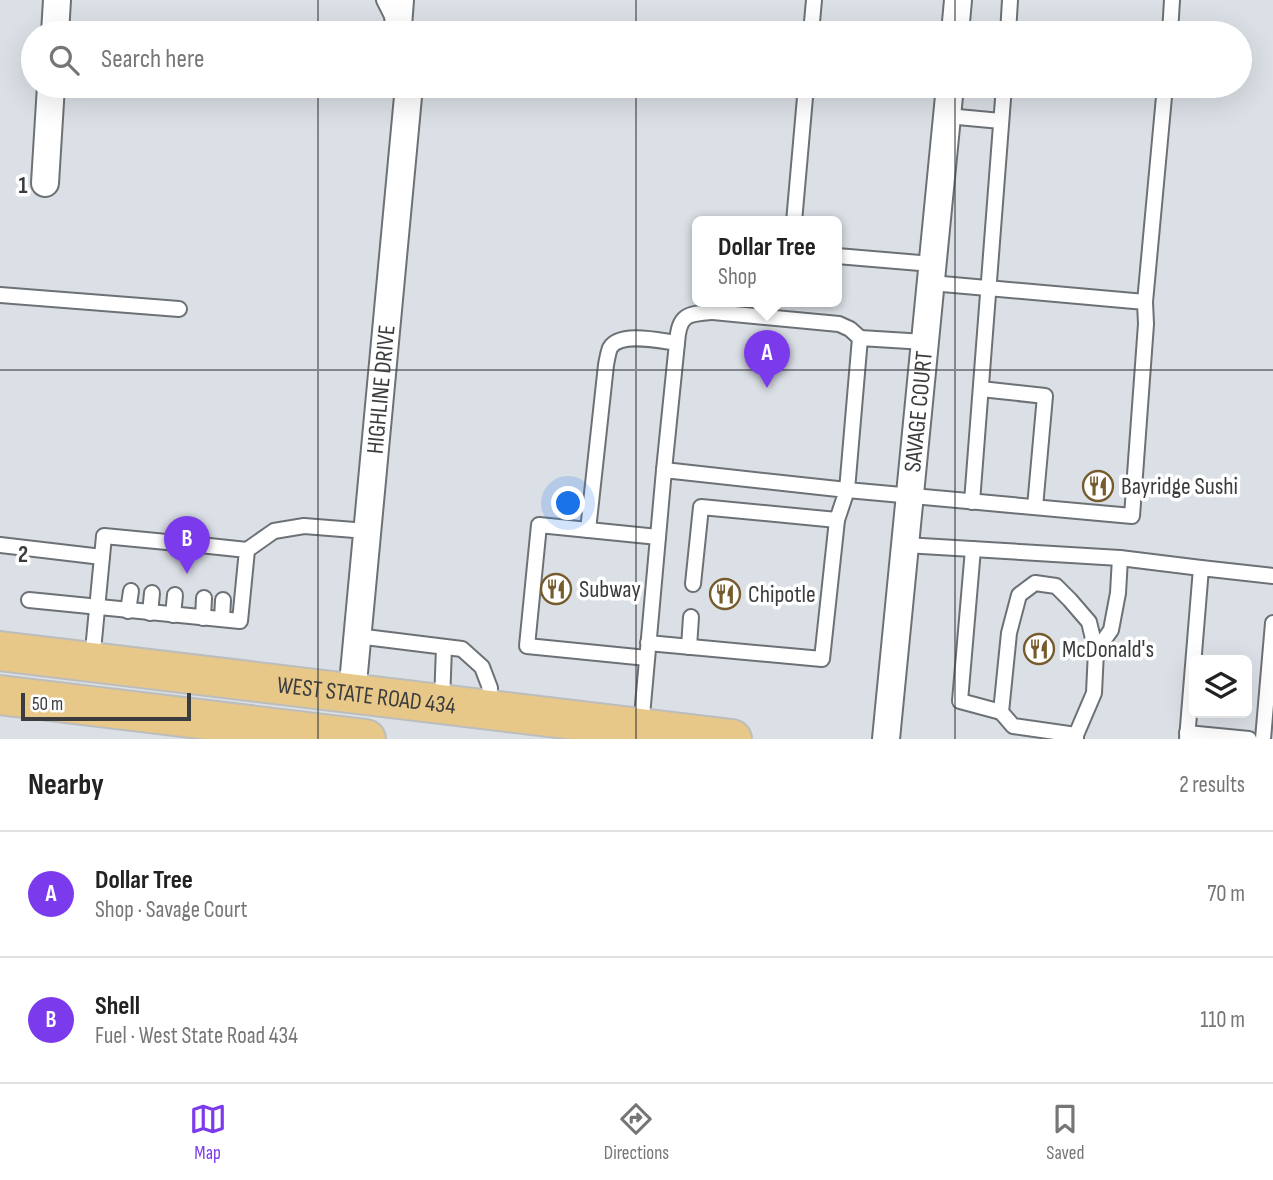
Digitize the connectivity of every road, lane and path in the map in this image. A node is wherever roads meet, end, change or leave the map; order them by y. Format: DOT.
graph roads {
  1 [pos="57,0"];
  2 [pos="384,0"];
  3 [pos="814,0"];
  4 [pos="958,0"];
  5 [pos="1010,0"];
  6 [pos="1172,0"];
  7 [pos="399,20"];
  8 [pos="56,21"];
  9 [pos="812,21"];
  10 [pos="956,21"];
  11 [pos="1009,21"];
  12 [pos="1171,21"];
  13 [pos="50,98"];
  14 [pos="408,98"];
  15 [pos="805,98"];
  16 [pos="949,98"];
  17 [pos="1003,98"];
  18 [pos="1164,98"];
  19 [pos="947,116"];
  20 [pos="1001,121"];
  21 [pos="45,183"];
  22 [pos="795,216"];
  23 [pos="842,257"];
  24 [pos="932,274"];
  25 [pos="989,288"];
  26 [pos="0,295"];
  27 [pos="1145,302"];
  28 [pos="178,309"];
  29 [pos="860,338"];
  30 [pos="677,342"];
  31 [pos="925,342"];
  32 [pos="981,389"];
  33 [pos="664,470"];
  34 [pos="847,489"];
  35 [pos="910,494"];
  36 [pos="972,502"];
  37 [pos="1035,507"];
  38 [pos="837,520"];
  39 [pos="588,530"];
  40 [pos="367,531"];
  41 [pos="658,537"];
  42 [pos="177,543"];
  43 [pos="905,544"];
  44 [pos="0,545"];
  45 [pos="973,549"];
  46 [pos="247,550"];
  47 [pos="206,551"];
  48 [pos="102,557"];
  49 [pos="1120,558"];
  50 [pos="1201,568"];
  51 [pos="1273,576"];
  52 [pos="693,584"];
  53 [pos="131,591"];
  54 [pos="152,593"];
  55 [pos="175,595"];
  56 [pos="204,598"];
  57 [pos="29,600"];
  58 [pos="223,600"];
  59 [pos="97,608"];
  60 [pos="128,611"];
  61 [pos="150,613"];
  62 [pos="173,615"];
  63 [pos="691,617"];
  64 [pos="203,618"];
  65 [pos="222,619"];
  66 [pos="1273,624"];
  67 [pos="357,636"];
  68 [pos="444,647"];
  69 [pos="689,647"];
  70 [pos="648,650"];
  71 [pos="0,651"];
  72 [pos="1096,651"];
  73 [pos="91,662"];
  74 [pos="352,694"];
  75 [pos="0,695"];
  76 [pos="442,704"];
  77 [pos="489,710"];
  78 [pos="1001,712"];
  79 [pos="640,728"];
  80 [pos="1187,736"];
  81 [pos="1076,737"];
  82 [pos="345,738"];
  83 [pos="732,739"];
  84 [pos="886,739"];
  85 [pos="1249,739"];
  86 [pos="1263,739"];
  1 -- 8 [label="street"];
  2 -- 7 [label="lane"];
  3 -- 9 [label="lane"];
  4 -- 10 [label="street"];
  5 -- 11 [label="lane"];
  6 -- 12 [label="lane"];
  13 -- 21 [label="street"];
  14 -- 40 [label="street, HIGHLINE DRIVE"];
  15 -- 22 [label="lane"];
  16 -- 19 [label="street, SAVAGE COURT"];
  17 -- 20 [label="lane"];
  18 -- 27 [label="lane"];
  19 -- 20 [label="lane"];
  19 -- 24 [label="street, SAVAGE COURT"];
  20 -- 25 [label="lane"];
  23 -- 24 [label="lane"];
  24 -- 25 [label="lane"];
  24 -- 31 [label="street, SAVAGE COURT"];
  25 -- 27 [label="lane"];
  25 -- 32 [label="lane"];
  26 -- 28 [label="lane"];
  27 -- 37 [label="lane"];
  29 -- 30 [label="lane"];
  29 -- 31 [label="lane"];
  29 -- 34 [label="lane"];
  30 -- 33 [label="lane"];
  30 -- 39 [label="lane"];
  31 -- 35 [label="street, SAVAGE COURT"];
  32 -- 36 [label="lane"];
  32 -- 37 [label="lane"];
  33 -- 34 [label="lane"];
  33 -- 41 [label="lane"];
  34 -- 35 [label="lane"];
  34 -- 38 [label="lane"];
  35 -- 36 [label="lane"];
  35 -- 43 [label="street, SAVAGE COURT"];
  36 -- 37 [label="lane"];
  38 -- 52 [label="lane"];
  38 -- 69 [label="lane"];
  39 -- 41 [label="lane"];
  39 -- 70 [label="lane"];
  40 -- 46 [label="lane"];
  40 -- 67 [label="street, HIGHLINE DRIVE"];
  41 -- 70 [label="lane"];
  42 -- 48 [label="lane"];
  43 -- 45 [label="lane"];
  43 -- 84 [label="street, SAVAGE COURT"];
  44 -- 48 [label="lane"];
  45 -- 49 [label="lane"];
  45 -- 78 [label="lane"];
  46 -- 47 [label="lane"];
  46 -- 65 [label="lane"];
  48 -- 59 [label="lane"];
  49 -- 50 [label="lane"];
  49 -- 72 [label="lane"];
  50 -- 51 [label="lane"];
  50 -- 80 [label="lane"];
  53 -- 60 [label="lane"];
  54 -- 61 [label="lane"];
  55 -- 62 [label="lane"];
  56 -- 64 [label="lane"];
  57 -- 59 [label="lane"];
  58 -- 65 [label="lane"];
  59 -- 60 [label="lane"];
  59 -- 73 [label="lane"];
  60 -- 61 [label="lane"];
  61 -- 62 [label="lane"];
  62 -- 64 [label="lane"];
  63 -- 69 [label="lane"];
  64 -- 65 [label="lane"];
  66 -- 86 [label="lane"];
  67 -- 68 [label="lane"];
  67 -- 74 [label="street, HIGHLINE DRIVE"];
  68 -- 76 [label="lane"];
  68 -- 77 [label="lane"];
  69 -- 70 [label="lane"];
  70 -- 79 [label="lane"];
  71 -- 73 [label="main road, WEST STATE ROAD 434"];
  72 -- 78 [label="lane"];
  72 -- 81 [label="lane"];
  73 -- 74 [label="main road, WEST STATE ROAD 434"];
  74 -- 76 [label="main road, WEST STATE ROAD 434"];
  75 -- 82 [label="main road, WEST STATE ROAD 434"];
  76 -- 77 [label="main road, WEST STATE ROAD 434"];
  77 -- 79 [label="main road, WEST STATE ROAD 434"];
  78 -- 81 [label="lane"];
  79 -- 83 [label="main road, WEST STATE ROAD 434"];
  80 -- 85 [label="lane"];
}
